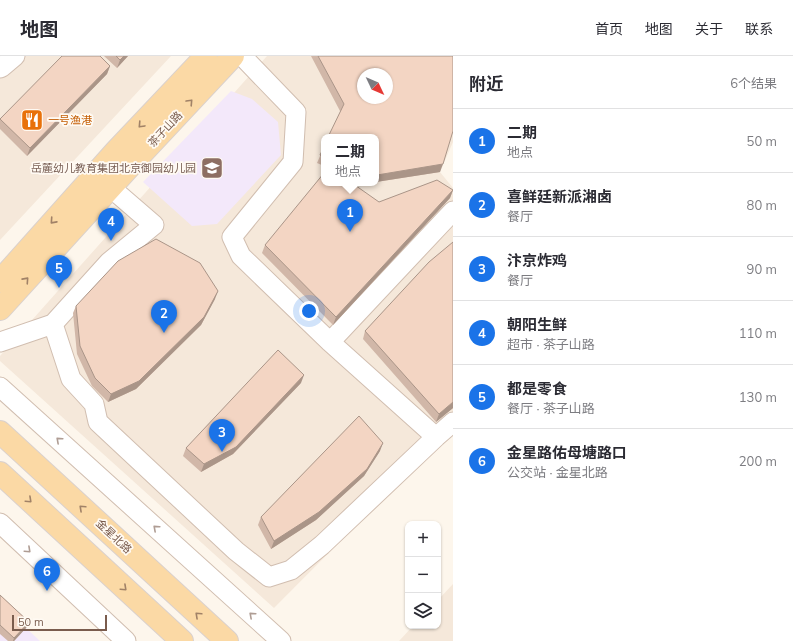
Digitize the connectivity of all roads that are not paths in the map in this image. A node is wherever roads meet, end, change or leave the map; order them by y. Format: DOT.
graph roads {
  1 [pos="15,56"];
  2 [pos="206,56"];
  3 [pos="233,56"];
  4 [pos="242,56"];
  5 [pos="0,68"];
  6 [pos="110,188"];
  7 [pos="453,211"];
  8 [pos="0,281"];
  9 [pos="0,309"];
  10 [pos="53,324"];
  11 [pos="0,342"];
  12 [pos="330,342"];
  13 [pos="0,387"];
  14 [pos="453,422"];
  15 [pos="0,432"];
  16 [pos="436,437"];
  17 [pos="0,474"];
  18 [pos="0,523"];
  19 [pos="126,641"];
  20 [pos="182,641"];
  21 [pos="227,641"];
  22 [pos="281,641"];
  1 -- 5 [label="street"];
  2 -- 8 [label="main road, 茶子山路, one-way"];
  6 -- 3 [label="main road, 茶子山路, one-way"];
  4 -- 12 [label="street"];
  9 -- 6 [label="main road, 茶子山路, one-way"];
  6 -- 10 [label="street"];
  7 -- 12 [label="street"];
  10 -- 11 [label="street"];
  10 -- 16 [label="street"];
  12 -- 16 [label="street"];
  22 -- 13 [label="street, one-way"];
  14 -- 16 [label="street"];
  21 -- 15 [label="main road, 金星北路, one-way"];
  17 -- 20 [label="main road, one-way"];
  18 -- 19 [label="street, one-way"];
}
